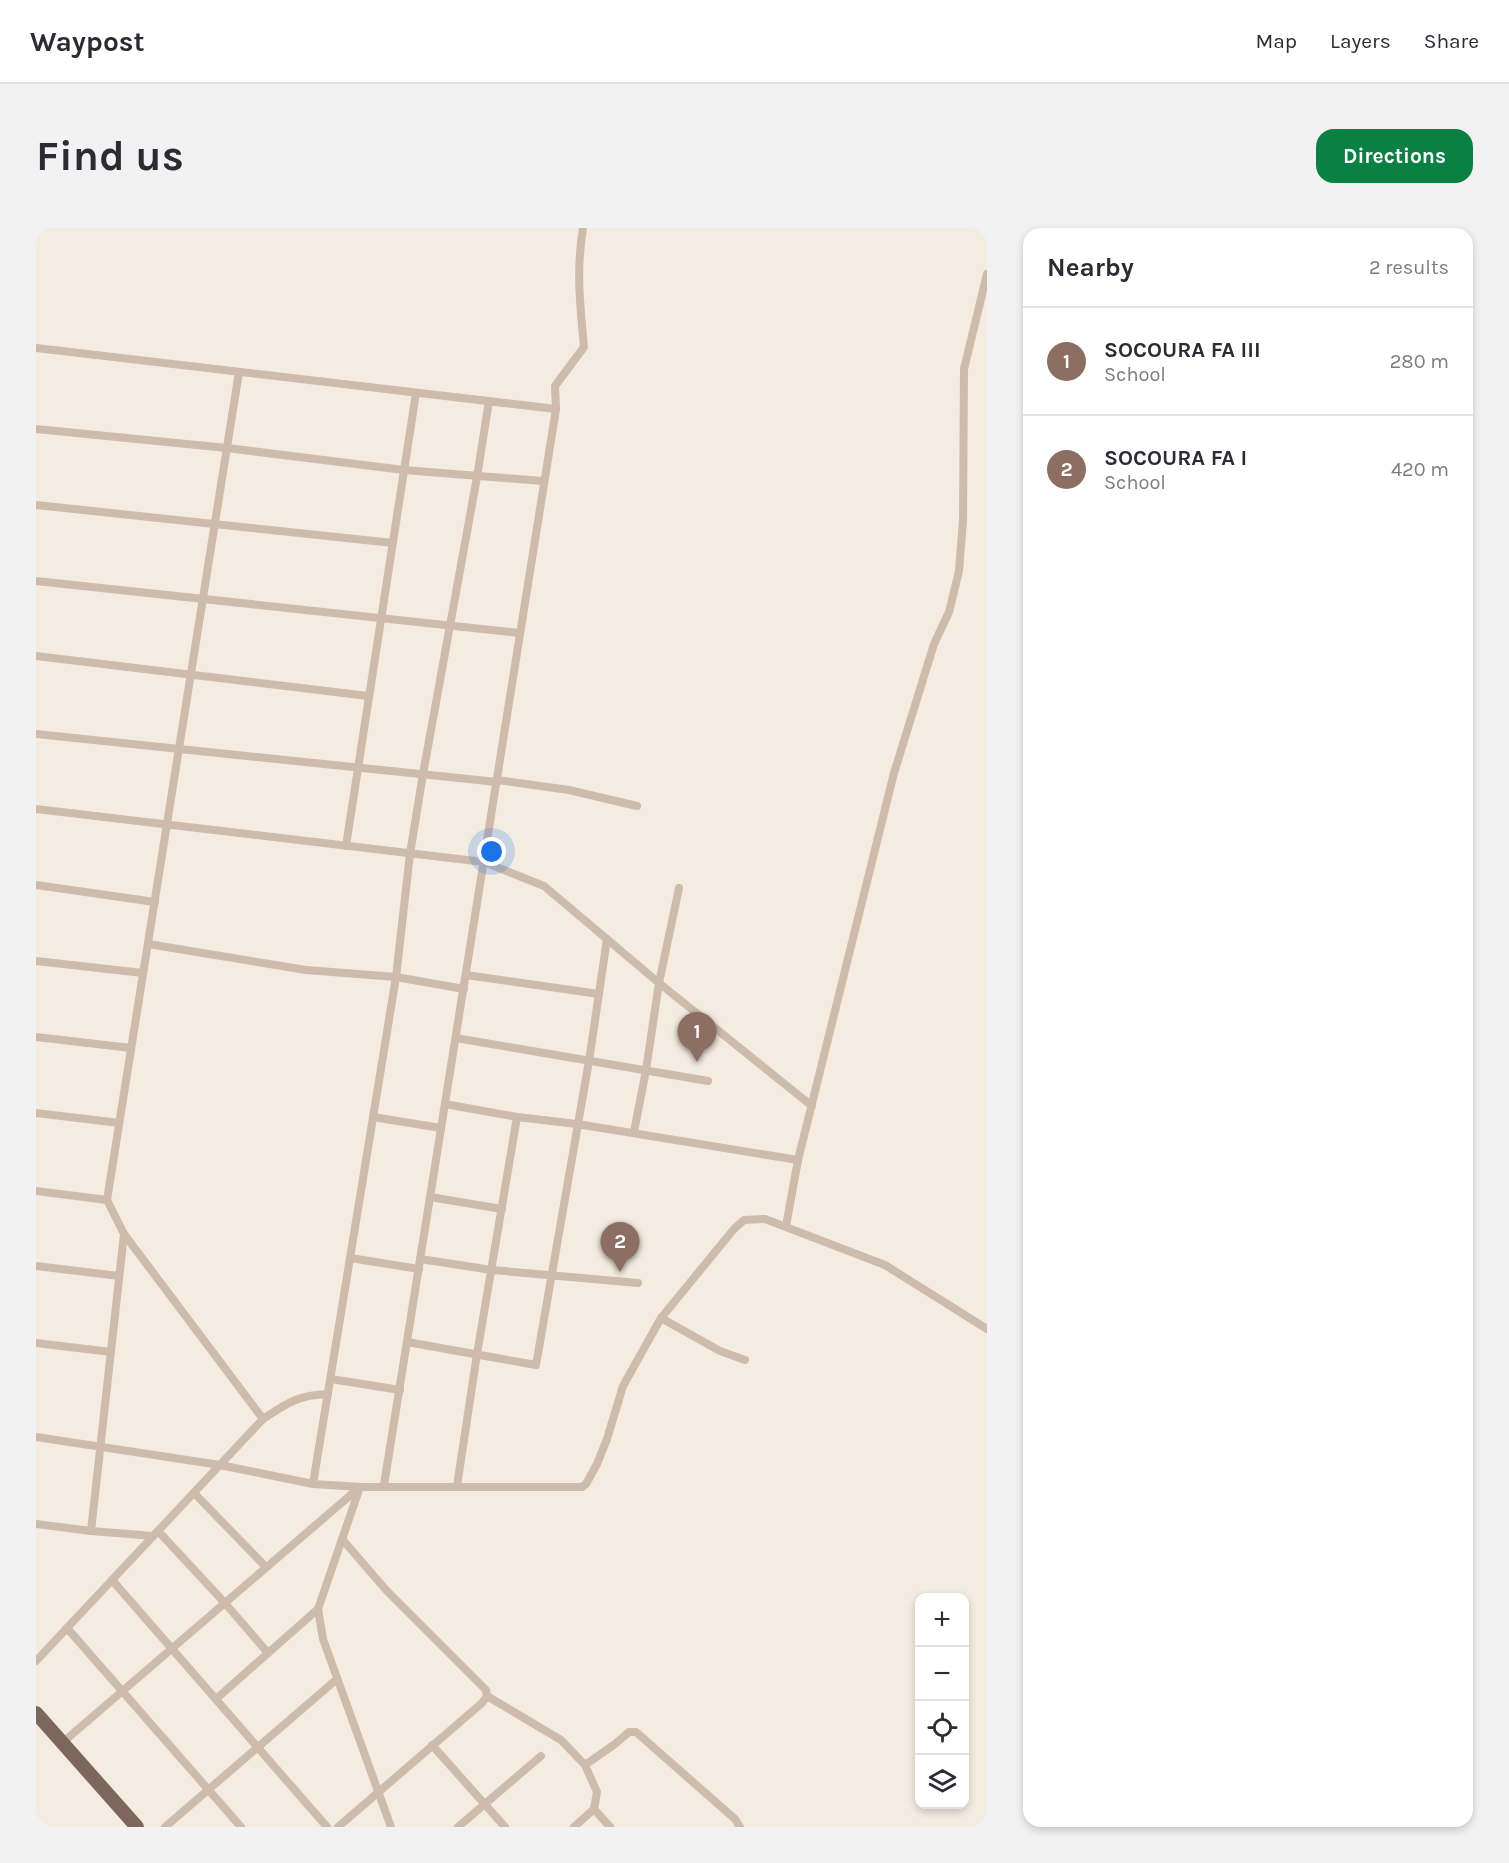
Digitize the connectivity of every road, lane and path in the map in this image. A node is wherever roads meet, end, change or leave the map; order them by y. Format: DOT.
graph roads {
  1 [pos="584,228"];
  2 [pos="987,274"];
  3 [pos="36,348"];
  4 [pos="239,372"];
  5 [pos="416,393"];
  6 [pos="489,401"];
  7 [pos="556,409"];
  8 [pos="36,429"];
  9 [pos="227,448"];
  10 [pos="404,470"];
  11 [pos="477,477"];
  12 [pos="543,481"];
  13 [pos="36,505"];
  14 [pos="214,524"];
  15 [pos="393,543"];
  16 [pos="36,581"];
  17 [pos="202,599"];
  18 [pos="381,618"];
  19 [pos="449,626"];
  20 [pos="520,633"];
  21 [pos="36,657"];
  22 [pos="191,675"];
  23 [pos="368,696"];
  24 [pos="36,734"];
  25 [pos="179,749"];
  26 [pos="358,768"];
  27 [pos="423,774"];
  28 [pos="497,781"];
  29 [pos="637,806"];
  30 [pos="36,809"];
  31 [pos="167,825"];
  32 [pos="346,846"];
  33 [pos="410,854"];
  34 [pos="484,862"];
  35 [pos="36,885"];
  36 [pos="678,888"];
  37 [pos="155,902"];
  38 [pos="607,939"];
  39 [pos="148,944"];
  40 [pos="36,962"];
  41 [pos="143,973"];
  42 [pos="466,975"];
  43 [pos="396,977"];
  44 [pos="659,983"];
  45 [pos="464,989"];
  46 [pos="599,994"];
  47 [pos="36,1037"];
  48 [pos="456,1038"];
  49 [pos="131,1048"];
  50 [pos="589,1061"];
  51 [pos="646,1070"];
  52 [pos="708,1081"];
  53 [pos="445,1104"];
  54 [pos="812,1106"];
  55 [pos="36,1113"];
  56 [pos="373,1117"];
  57 [pos="517,1117"];
  58 [pos="119,1123"];
  59 [pos="577,1124"];
  60 [pos="441,1128"];
  61 [pos="634,1132"];
  62 [pos="798,1160"];
  63 [pos="36,1191"];
  64 [pos="430,1197"];
  65 [pos="107,1200"];
  66 [pos="502,1209"];
  67 [pos="786,1226"];
  68 [pos="124,1234"];
  69 [pos="350,1258"];
  70 [pos="420,1259"];
  71 [pos="36,1266"];
  72 [pos="419,1269"];
  73 [pos="492,1270"];
  74 [pos="119,1276"];
  75 [pos="551,1276"];
  76 [pos="638,1283"];
  77 [pos="661,1318"];
  78 [pos="987,1329"];
  79 [pos="407,1342"];
  80 [pos="36,1343"];
  81 [pos="111,1352"];
  82 [pos="477,1354"];
  83 [pos="746,1360"];
  84 [pos="331,1379"];
  85 [pos="400,1390"];
  86 [pos="328,1394"];
  87 [pos="263,1419"];
  88 [pos="36,1437"];
  89 [pos="101,1447"];
  90 [pos="220,1465"];
  91 [pos="313,1484"];
  92 [pos="384,1485"];
  93 [pos="360,1486"];
  94 [pos="457,1486"];
  95 [pos="194,1493"];
  96 [pos="36,1524"];
  97 [pos="92,1531"];
  98 [pos="155,1534"];
  99 [pos="342,1539"];
  100 [pos="266,1567"];
  101 [pos="112,1580"];
  102 [pos="224,1602"];
  103 [pos="318,1609"];
  104 [pos="67,1628"];
  105 [pos="172,1648"];
  106 [pos="268,1653"];
  107 [pos="36,1661"];
  108 [pos="337,1679"];
  109 [pos="122,1691"];
  110 [pos="487,1696"];
  111 [pos="216,1699"];
  112 [pos="36,1713"];
  113 [pos="62,1743"];
  114 [pos="432,1745"];
  115 [pos="258,1747"];
  116 [pos="541,1756"];
  117 [pos="585,1765"];
  118 [pos="208,1790"];
  119 [pos="379,1792"];
  120 [pos="485,1804"];
  121 [pos="594,1809"];
  122 [pos="136,1827"];
  123 [pos="165,1827"];
  124 [pos="241,1827"];
  125 [pos="327,1827"];
  126 [pos="338,1827"];
  127 [pos="392,1827"];
  128 [pos="458,1827"];
  129 [pos="505,1827"];
  130 [pos="574,1827"];
  131 [pos="610,1827"];
  132 [pos="740,1827"];
  1 -- 7 [label="street"];
  2 -- 54 [label="street"];
  3 -- 4 [label="street"];
  4 -- 5 [label="street"];
  4 -- 9 [label="street"];
  5 -- 6 [label="street"];
  5 -- 10 [label="street"];
  6 -- 7 [label="street"];
  6 -- 11 [label="street"];
  7 -- 12 [label="street"];
  8 -- 9 [label="street"];
  9 -- 10 [label="street"];
  9 -- 14 [label="street"];
  10 -- 11 [label="street"];
  10 -- 15 [label="street"];
  11 -- 12 [label="street"];
  11 -- 19 [label="street"];
  12 -- 20 [label="street"];
  13 -- 14 [label="street"];
  14 -- 15 [label="street"];
  14 -- 17 [label="street"];
  15 -- 18 [label="street"];
  16 -- 17 [label="street"];
  17 -- 18 [label="street"];
  17 -- 22 [label="street"];
  18 -- 19 [label="street"];
  18 -- 23 [label="street"];
  19 -- 20 [label="street"];
  19 -- 27 [label="street"];
  20 -- 28 [label="street"];
  21 -- 22 [label="street"];
  22 -- 23 [label="street"];
  22 -- 25 [label="street"];
  23 -- 26 [label="street"];
  24 -- 25 [label="street"];
  25 -- 26 [label="street"];
  25 -- 31 [label="street"];
  26 -- 27 [label="street"];
  26 -- 32 [label="street"];
  27 -- 28 [label="street"];
  27 -- 33 [label="street"];
  28 -- 29 [label="street"];
  28 -- 34 [label="street"];
  30 -- 31 [label="street"];
  31 -- 32 [label="street"];
  31 -- 37 [label="street"];
  32 -- 33 [label="street"];
  33 -- 34 [label="street"];
  33 -- 43 [label="street"];
  34 -- 38 [label="street"];
  34 -- 42 [label="street"];
  35 -- 37 [label="street"];
  36 -- 44 [label="street"];
  37 -- 39 [label="street"];
  38 -- 44 [label="street"];
  38 -- 46 [label="street"];
  39 -- 41 [label="street"];
  39 -- 43 [label="street"];
  40 -- 41 [label="street"];
  41 -- 49 [label="street"];
  42 -- 45 [label="street"];
  42 -- 46 [label="street"];
  43 -- 45 [label="street"];
  43 -- 56 [label="street"];
  44 -- 51 [label="street"];
  44 -- 54 [label="street"];
  45 -- 48 [label="street"];
  46 -- 50 [label="street"];
  47 -- 49 [label="street"];
  48 -- 50 [label="street"];
  48 -- 53 [label="street"];
  49 -- 58 [label="street"];
  50 -- 51 [label="street"];
  50 -- 59 [label="street"];
  51 -- 52 [label="street"];
  51 -- 61 [label="street"];
  53 -- 57 [label="street"];
  53 -- 60 [label="street"];
  54 -- 62 [label="street"];
  55 -- 58 [label="street"];
  56 -- 60 [label="street"];
  56 -- 69 [label="street"];
  57 -- 59 [label="street"];
  57 -- 66 [label="street"];
  58 -- 65 [label="street"];
  59 -- 61 [label="street"];
  59 -- 75 [label="street"];
  60 -- 64 [label="street"];
  61 -- 62 [label="street"];
  62 -- 67 [label="street"];
  63 -- 65 [label="street"];
  64 -- 66 [label="street"];
  64 -- 70 [label="street"];
  65 -- 68 [label="street"];
  66 -- 73 [label="street"];
  67 -- 77 [label="street"];
  67 -- 78 [label="street"];
  68 -- 74 [label="street"];
  68 -- 87 [label="street"];
  69 -- 72 [label="street"];
  69 -- 84 [label="street"];
  70 -- 72 [label="street"];
  70 -- 73 [label="street"];
  71 -- 74 [label="street"];
  72 -- 79 [label="street"];
  73 -- 75 [label="street"];
  73 -- 82 [label="street"];
  74 -- 81 [label="street"];
  75 -- 76 [label="street"];
  75 -- 82 [label="street"];
  77 -- 83 [label="street"];
  77 -- 94 [label="street"];
  79 -- 82 [label="street"];
  79 -- 85 [label="street"];
  80 -- 81 [label="street"];
  81 -- 89 [label="street"];
  82 -- 94 [label="street"];
  84 -- 85 [label="street"];
  84 -- 86 [label="street"];
  85 -- 92 [label="street"];
  86 -- 87 [label="street"];
  86 -- 91 [label="street"];
  87 -- 90 [label="street"];
  88 -- 89 [label="street"];
  89 -- 90 [label="street"];
  89 -- 97 [label="street"];
  90 -- 91 [label="street"];
  90 -- 95 [label="street"];
  91 -- 93 [label="street"];
  92 -- 93 [label="street"];
  92 -- 94 [label="street"];
  93 -- 99 [label="street"];
  93 -- 100 [label="street"];
  95 -- 98 [label="street"];
  95 -- 100 [label="street"];
  96 -- 97 [label="street"];
  97 -- 98 [label="street"];
  98 -- 101 [label="street"];
  98 -- 102 [label="street"];
  99 -- 103 [label="street"];
  99 -- 110 [label="street"];
  100 -- 102 [label="street"];
  101 -- 104 [label="street"];
  101 -- 105 [label="street"];
  102 -- 105 [label="street"];
  102 -- 106 [label="street"];
  103 -- 106 [label="street"];
  103 -- 108 [label="street"];
  104 -- 107 [label="street"];
  104 -- 109 [label="street"];
  105 -- 109 [label="street"];
  105 -- 111 [label="street"];
  106 -- 111 [label="street"];
  108 -- 115 [label="street"];
  108 -- 119 [label="street"];
  109 -- 113 [label="street"];
  109 -- 118 [label="street"];
  110 -- 114 [label="street"];
  110 -- 117 [label="street"];
  111 -- 115 [label="street"];
  112 -- 113 [label="main road"];
  113 -- 122 [label="main road"];
  114 -- 119 [label="street"];
  114 -- 120 [label="street"];
  115 -- 118 [label="street"];
  115 -- 125 [label="street"];
  116 -- 120 [label="street"];
  117 -- 121 [label="street"];
  117 -- 132 [label="street"];
  118 -- 123 [label="street"];
  118 -- 124 [label="street"];
  119 -- 126 [label="street"];
  119 -- 127 [label="street"];
  120 -- 128 [label="street"];
  120 -- 129 [label="street"];
  121 -- 130 [label="street"];
  121 -- 131 [label="street"];
}
